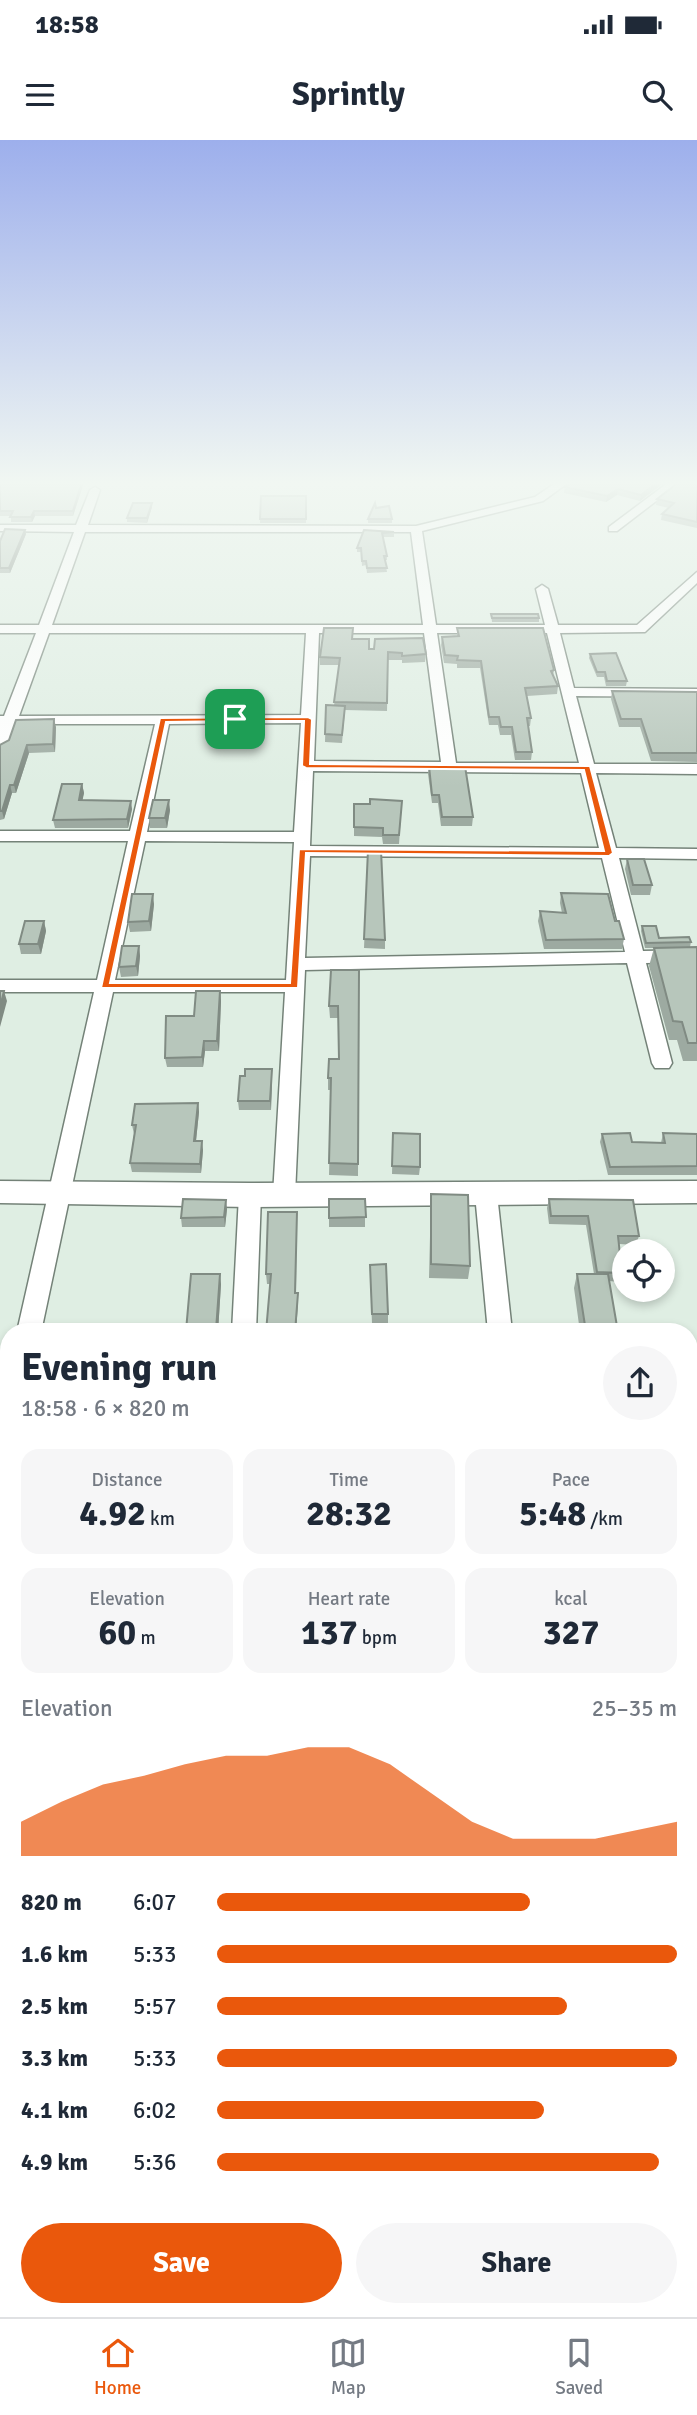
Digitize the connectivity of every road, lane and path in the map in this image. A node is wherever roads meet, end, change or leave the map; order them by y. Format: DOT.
graph roads {
  1 [pos="60,584"];
  2 [pos="424,584"];
  3 [pos="689,584"];
  4 [pos="542,589"];
  5 [pos="0,629"];
  6 [pos="44,629"];
  7 [pos="313,629"];
  8 [pos="430,629"];
  9 [pos="552,629"];
  10 [pos="568,692"];
  11 [pos="697,693"];
  12 [pos="163,719"];
  13 [pos="308,719"];
  14 [pos="5,720"];
  15 [pos="0,747"];
  16 [pos="306,766"];
  17 [pos="449,767"];
  18 [pos="587,768"];
  19 [pos="697,769"];
  20 [pos="0,836"];
  21 [pos="137,836"];
  22 [pos="302,844"];
  23 [pos="609,853"];
  24 [pos="697,854"];
  25 [pos="697,956"];
  26 [pos="635,957"];
  27 [pos="296,964"];
  28 [pos="0,986"];
  29 [pos="104,986"];
  30 [pos="295,986"];
  31 [pos="662,1063"];
  32 [pos="0,1192"];
  33 [pos="697,1192"];
  34 [pos="59,1193"];
  35 [pos="486,1194"];
  36 [pos="250,1195"];
  37 [pos="284,1195"];
  38 [pos="31,1323"];
  39 [pos="244,1323"];
  40 [pos="499,1323"];
  1 -- 6 [label="street"];
  2 -- 8 [label="street"];
  3 -- 9 [label="street"];
  4 -- 9 [label="street"];
  5 -- 6 [label="street"];
  6 -- 7 [label="street"];
  6 -- 14 [label="street"];
  7 -- 8 [label="street"];
  7 -- 13 [label="street"];
  8 -- 9 [label="street"];
  8 -- 17 [label="street"];
  9 -- 10 [label="street"];
  10 -- 11 [label="street"];
  10 -- 18 [label="street"];
  12 -- 13 [label="street"];
  12 -- 14 [label="street"];
  12 -- 21 [label="street"];
  13 -- 16 [label="street"];
  14 -- 15 [label="street"];
  16 -- 17 [label="street"];
  16 -- 22 [label="street"];
  17 -- 18 [label="street"];
  18 -- 19 [label="street"];
  18 -- 23 [label="street"];
  20 -- 21 [label="street"];
  21 -- 22 [label="street"];
  21 -- 29 [label="street"];
  22 -- 23 [label="street"];
  22 -- 27 [label="street"];
  23 -- 24 [label="street"];
  23 -- 26 [label="street"];
  25 -- 26 [label="street"];
  26 -- 27 [label="street"];
  26 -- 31 [label="street"];
  27 -- 30 [label="street"];
  28 -- 29 [label="street"];
  29 -- 30 [label="street"];
  29 -- 34 [label="street"];
  30 -- 37 [label="street"];
  32 -- 34 [label="street"];
  33 -- 35 [label="street"];
  34 -- 36 [label="street"];
  34 -- 38 [label="street"];
  35 -- 37 [label="street"];
  35 -- 40 [label="street"];
  36 -- 37 [label="street"];
  36 -- 39 [label="street"];
}
